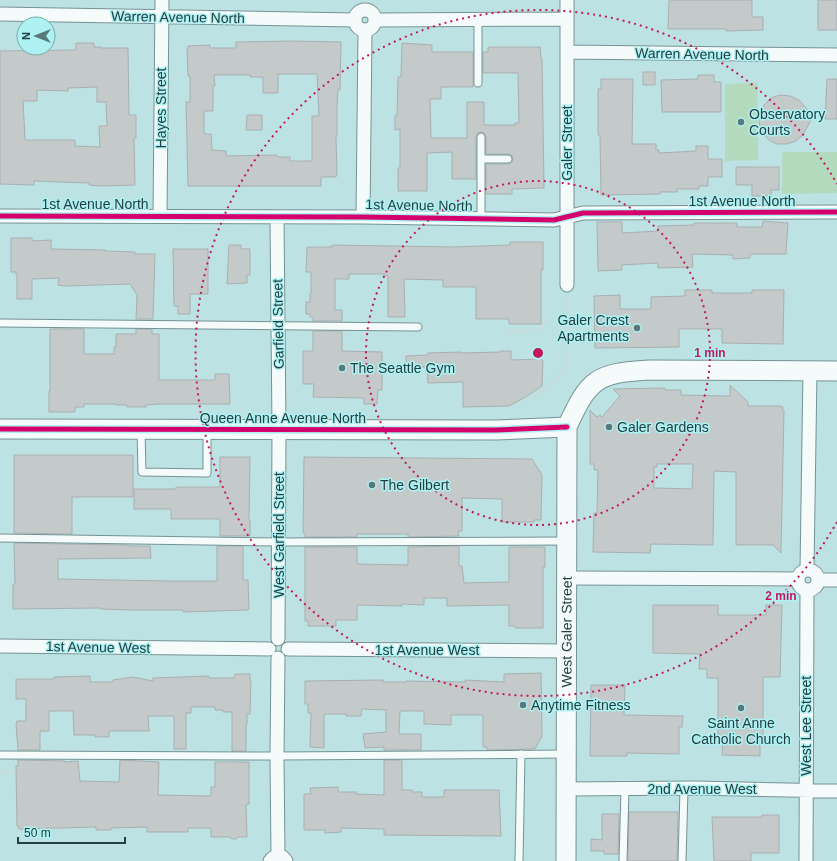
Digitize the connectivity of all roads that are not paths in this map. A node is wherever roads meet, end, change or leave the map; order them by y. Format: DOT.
graph roads {
  1 [pos="162,0"];
  2 [pos="567,0"];
  3 [pos="365,5"];
  4 [pos="0,14"];
  5 [pos="161,17"];
  6 [pos="567,19"];
  7 [pos="355,20"];
  8 [pos="375,20"];
  9 [pos="478,20"];
  10 [pos="365,30"];
  11 [pos="567,52"];
  12 [pos="837,55"];
  13 [pos="478,83"];
  14 [pos="481,137"];
  15 [pos="482,159"];
  16 [pos="508,159"];
  17 [pos="837,212"];
  18 [pos="0,216"];
  19 [pos="160,216"];
  20 [pos="277,217"];
  21 [pos="363,217"];
  22 [pos="567,217"];
  23 [pos="481,218"];
  24 [pos="567,290"];
  25 [pos="0,322"];
  26 [pos="279,325"];
  27 [pos="418,327"];
  28 [pos="810,371"];
  29 [pos="837,371"];
  30 [pos="567,427"];
  31 [pos="0,429"];
  32 [pos="141,430"];
  33 [pos="207,430"];
  34 [pos="279,430"];
  35 [pos="0,538"];
  36 [pos="566,541"];
  37 [pos="279,542"];
  38 [pos="807,570"];
  39 [pos="566,578"];
  40 [pos="798,579"];
  41 [pos="818,580"];
  42 [pos="837,580"];
  43 [pos="807,590"];
  44 [pos="0,646"];
  45 [pos="275,649"];
  46 [pos="566,650"];
  47 [pos="521,754"];
  48 [pos="566,754"];
  49 [pos="0,755"];
  50 [pos="277,756"];
  51 [pos="566,789"];
  52 [pos="625,789"];
  53 [pos="684,789"];
  54 [pos="806,791"];
  55 [pos="837,791"];
  56 [pos="278,859"];
  57 [pos="519,861"];
  58 [pos="566,861"];
  59 [pos="623,861"];
  60 [pos="682,861"];
  61 [pos="806,861"];
  1 -- 5 [label="street, Hayes Street"];
  2 -- 6 [label="street, Galer Street"];
  3 -- 7 [label="street"];
  3 -- 8 [label="street"];
  4 -- 5 [label="street, Warren Avenue North"];
  5 -- 7 [label="street, Warren Avenue North"];
  5 -- 19 [label="street, Hayes Street"];
  6 -- 9 [label="street"];
  6 -- 11 [label="street, Galer Street"];
  7 -- 10 [label="street"];
  8 -- 9 [label="street"];
  8 -- 10 [label="street"];
  9 -- 13 [label="lane"];
  10 -- 21 [label="street"];
  11 -- 12 [label="street, Warren Avenue North"];
  11 -- 22 [label="street, Galer Street"];
  14 -- 15 [label="lane"];
  15 -- 16 [label="lane"];
  15 -- 23 [label="lane"];
  17 -- 22 [label="street, 1st Avenue North"];
  18 -- 19 [label="street, 1st Avenue North"];
  19 -- 20 [label="street, 1st Avenue North"];
  20 -- 21 [label="street, 1st Avenue North"];
  20 -- 26 [label="street, Garfield Street"];
  21 -- 23 [label="street, 1st Avenue North"];
  22 -- 23 [label="street, 1st Avenue North"];
  22 -- 24 [label="street, Galer Street"];
  25 -- 26 [label="lane"];
  26 -- 27 [label="lane"];
  26 -- 34 [label="street, Garfield Street"];
  28 -- 29 [label="main road"];
  28 -- 30 [label="main road"];
  28 -- 38 [label="street"];
  30 -- 34 [label="main road, Queen Anne Avenue North"];
  30 -- 36 [label="main road, West Galer Street"];
  31 -- 32 [label="main road, Queen Anne Avenue North"];
  32 -- 33 [label="main road, Queen Anne Avenue North"];
  32 -- 33 [label="lane"];
  33 -- 34 [label="main road, Queen Anne Avenue North"];
  34 -- 37 [label="street, West Garfield Street"];
  35 -- 37 [label="lane"];
  36 -- 37 [label="lane"];
  36 -- 39 [label="main road, West Galer Street"];
  37 -- 45 [label="street, West Garfield Street"];
  38 -- 40 [label="street"];
  38 -- 41 [label="street"];
  39 -- 40 [label="street"];
  39 -- 46 [label="main road, West Galer Street"];
  40 -- 43 [label="street"];
  41 -- 42 [label="street"];
  41 -- 43 [label="street"];
  43 -- 54 [label="street, West Lee Street"];
  44 -- 45 [label="street, 1st Avenue West"];
  45 -- 46 [label="street, 1st Avenue West"];
  45 -- 50 [label="street, West Garfield Street"];
  46 -- 48 [label="main road, West Galer Street"];
  47 -- 48 [label="lane"];
  47 -- 50 [label="lane"];
  47 -- 57 [label="lane"];
  48 -- 51 [label="main road, West Galer Street"];
  49 -- 50 [label="lane"];
  50 -- 56 [label="street, West Garfield Street"];
  51 -- 52 [label="street, 2nd Avenue West"];
  51 -- 58 [label="main road, West Galer Street"];
  52 -- 53 [label="street, 2nd Avenue West"];
  52 -- 59 [label="lane"];
  53 -- 54 [label="street, 2nd Avenue West"];
  53 -- 60 [label="lane"];
  54 -- 55 [label="street, 2nd Avenue West"];
  54 -- 61 [label="street, West Lee Street"];
}
